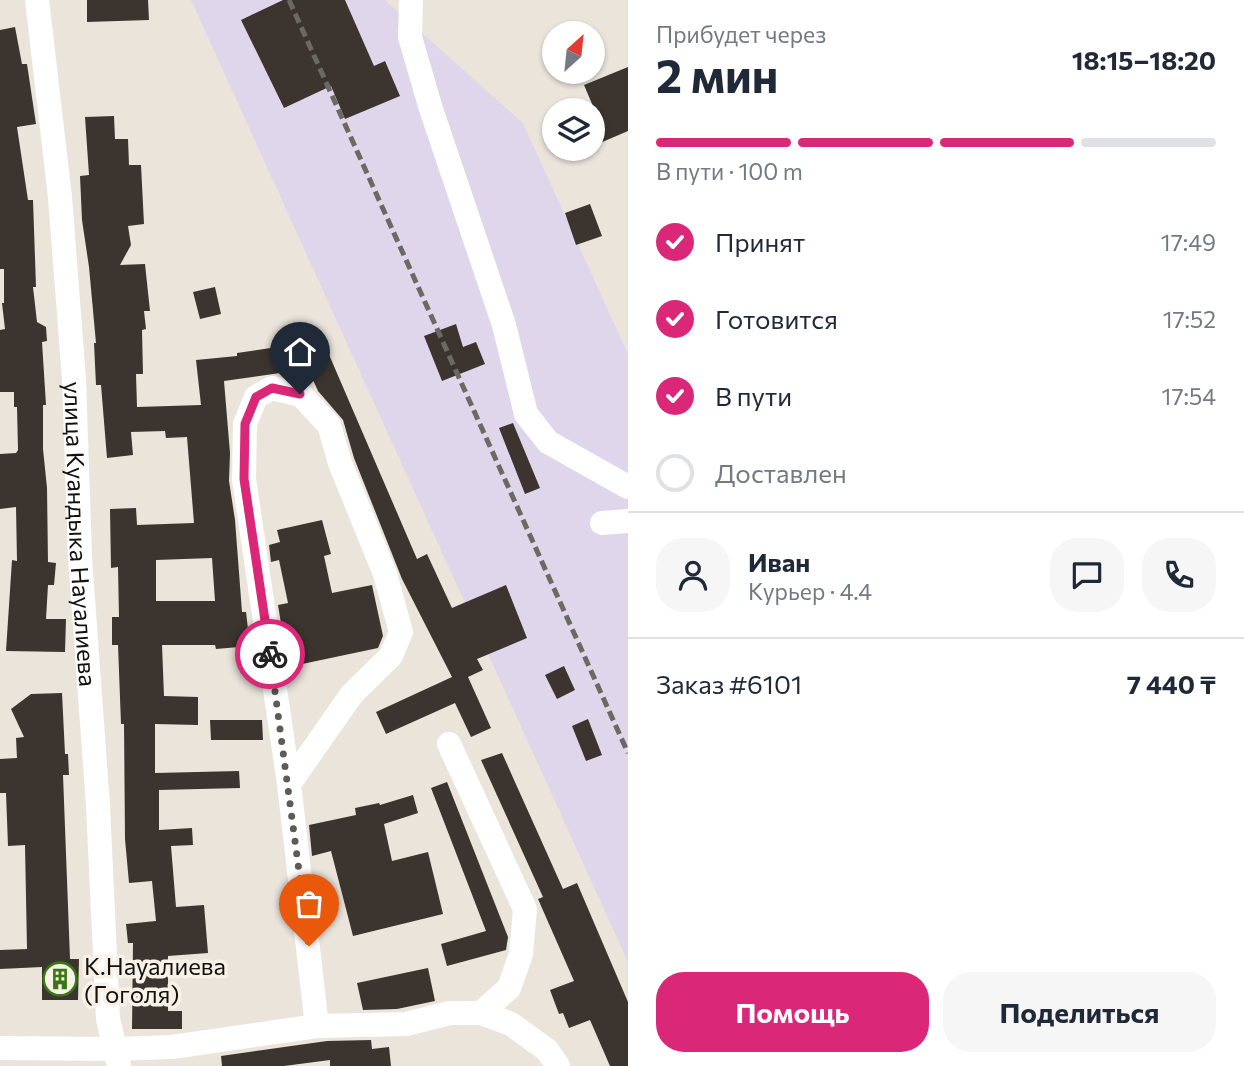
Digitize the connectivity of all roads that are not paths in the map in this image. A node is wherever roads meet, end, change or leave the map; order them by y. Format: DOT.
graph roads {
  1 [pos="37,0"];
  2 [pos="411,0"];
  3 [pos="628,487"];
  4 [pos="628,521"];
  5 [pos="602,523"];
  6 [pos="450,744"];
  7 [pos="289,784"];
  8 [pos="481,1013"];
  9 [pos="317,1026"];
  10 [pos="0,1048"];
  11 [pos="117,1058"];
  12 [pos="558,1066"];
  1 -- 11 [label="street, улица Куандыка Науалиева"];
  2 -- 3 [label="street"];
  4 -- 5 [label="street"];
  6 -- 8 [label="street"];
  7 -- 7 [label="street"];
  7 -- 9 [label="street"];
  8 -- 9 [label="street"];
  8 -- 12 [label="street"];
  9 -- 11 [label="street"];
  10 -- 11 [label="street"];
}
